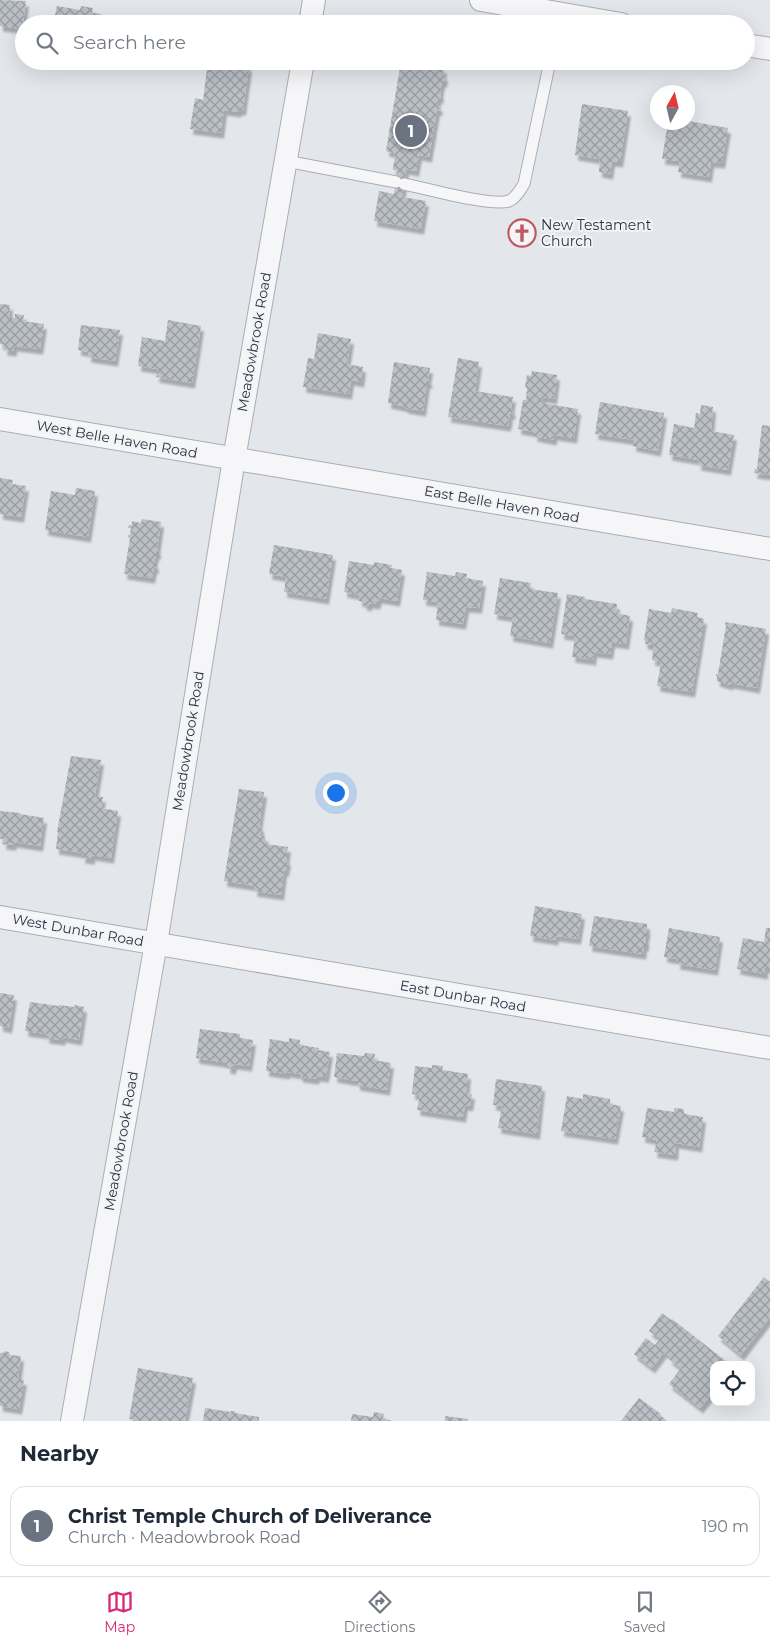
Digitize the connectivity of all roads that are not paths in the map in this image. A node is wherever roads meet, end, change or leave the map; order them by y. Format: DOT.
graph roads {
  1 [pos="314,0"];
  2 [pos="481,0"];
  3 [pos="312,15"];
  4 [pos="543,15"];
  5 [pos="755,46"];
  6 [pos="770,49"];
  7 [pos="301,70"];
  8 [pos="548,70"];
  9 [pos="286,161"];
  10 [pos="0,419"];
  11 [pos="234,459"];
  12 [pos="770,549"];
  13 [pos="0,917"];
  14 [pos="156,943"];
  15 [pos="770,1048"];
  16 [pos="72,1421"];
  1 -- 3 [label="street"];
  2 -- 4 [label="street"];
  5 -- 6 [label="street"];
  7 -- 9 [label="street, Meadowbrook Road"];
  8 -- 9 [label="lane"];
  9 -- 11 [label="street, Meadowbrook Road"];
  10 -- 11 [label="street, West Belle Haven Road"];
  11 -- 12 [label="street, East Belle Haven Road"];
  11 -- 14 [label="street, Meadowbrook Road"];
  13 -- 14 [label="street, West Dunbar Road"];
  14 -- 15 [label="street, East Dunbar Road"];
  14 -- 16 [label="street, Meadowbrook Road"];
}
